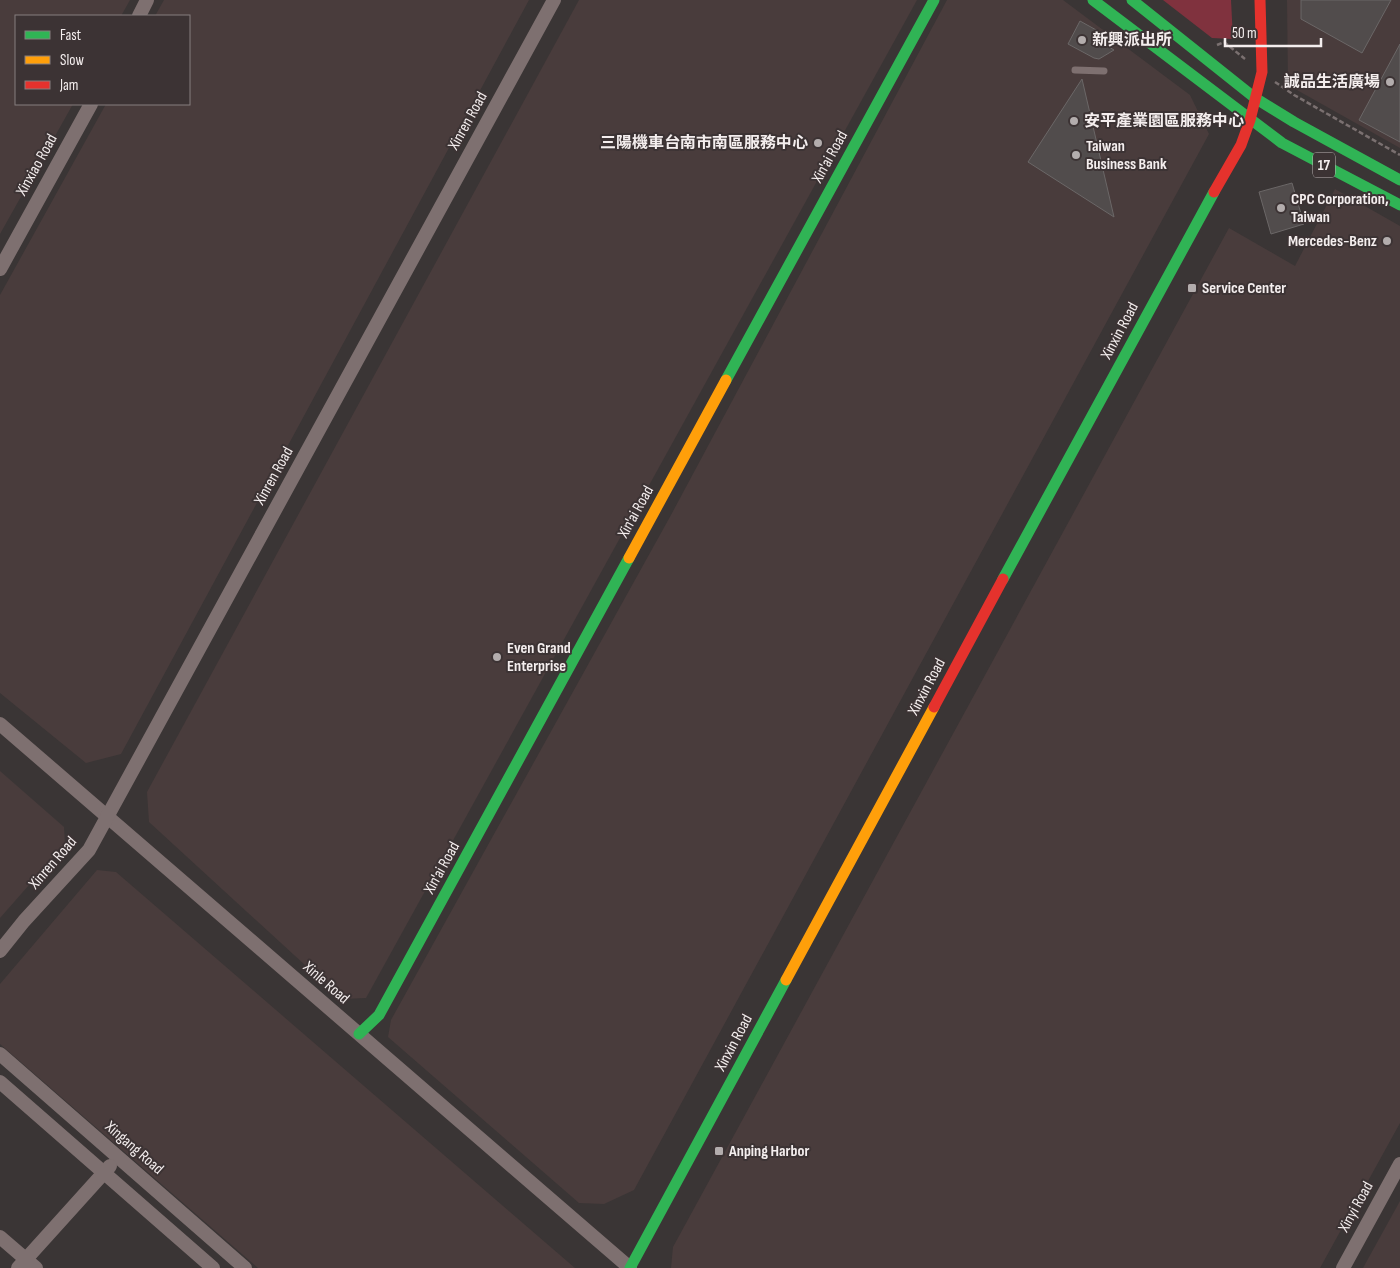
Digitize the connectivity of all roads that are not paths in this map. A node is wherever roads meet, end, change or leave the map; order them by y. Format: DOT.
graph roads {
  1 [pos="147,0"];
  2 [pos="554,0"];
  3 [pos="934,0"];
  4 [pos="1093,0"];
  5 [pos="1132,0"];
  6 [pos="1260,0"];
  7 [pos="139,15"];
  8 [pos="1075,70"];
  9 [pos="1104,71"];
  10 [pos="1255,98"];
  11 [pos="90,105"];
  12 [pos="1250,120"];
  13 [pos="1400,180"];
  14 [pos="1400,205"];
  15 [pos="0,269"];
  16 [pos="0,724"];
  17 [pos="108,816"];
  18 [pos="0,951"];
  19 [pos="359,1034"];
  20 [pos="0,1054"];
  21 [pos="0,1082"];
  22 [pos="118,1157"];
  23 [pos="1400,1164"];
  24 [pos="104,1173"];
  25 [pos="0,1237"];
  26 [pos="27,1265"];
  27 [pos="213,1268"];
  28 [pos="245,1268"];
  29 [pos="630,1268"];
  30 [pos="1343,1268"];
  1 -- 7 [label="street"];
  2 -- 17 [label="street, Xinren Road"];
  3 -- 19 [label="street, Xin'ai Road"];
  4 -- 12 [label="street, 17"];
  5 -- 10 [label="street, 17"];
  6 -- 10 [label="street, Xinxin Road"];
  8 -- 9 [label="lane"];
  10 -- 12 [label="street, Xinxin Road"];
  10 -- 13 [label="street, 17"];
  11 -- 15 [label="street, Xinxiao Road"];
  12 -- 14 [label="street, 17"];
  12 -- 29 [label="street, Xinxin Road"];
  16 -- 17 [label="street, Xinle Road"];
  17 -- 18 [label="street, Xinren Road"];
  17 -- 19 [label="street, Xinle Road"];
  19 -- 29 [label="street, Xinle Road"];
  20 -- 22 [label="street, Xingang Road"];
  21 -- 24 [label="street"];
  22 -- 24 [label="street"];
  22 -- 28 [label="street, Xingang Road"];
  23 -- 30 [label="street, Xinyi Road"];
  24 -- 26 [label="street"];
  24 -- 27 [label="street"];
  25 -- 26 [label="street"];
}
